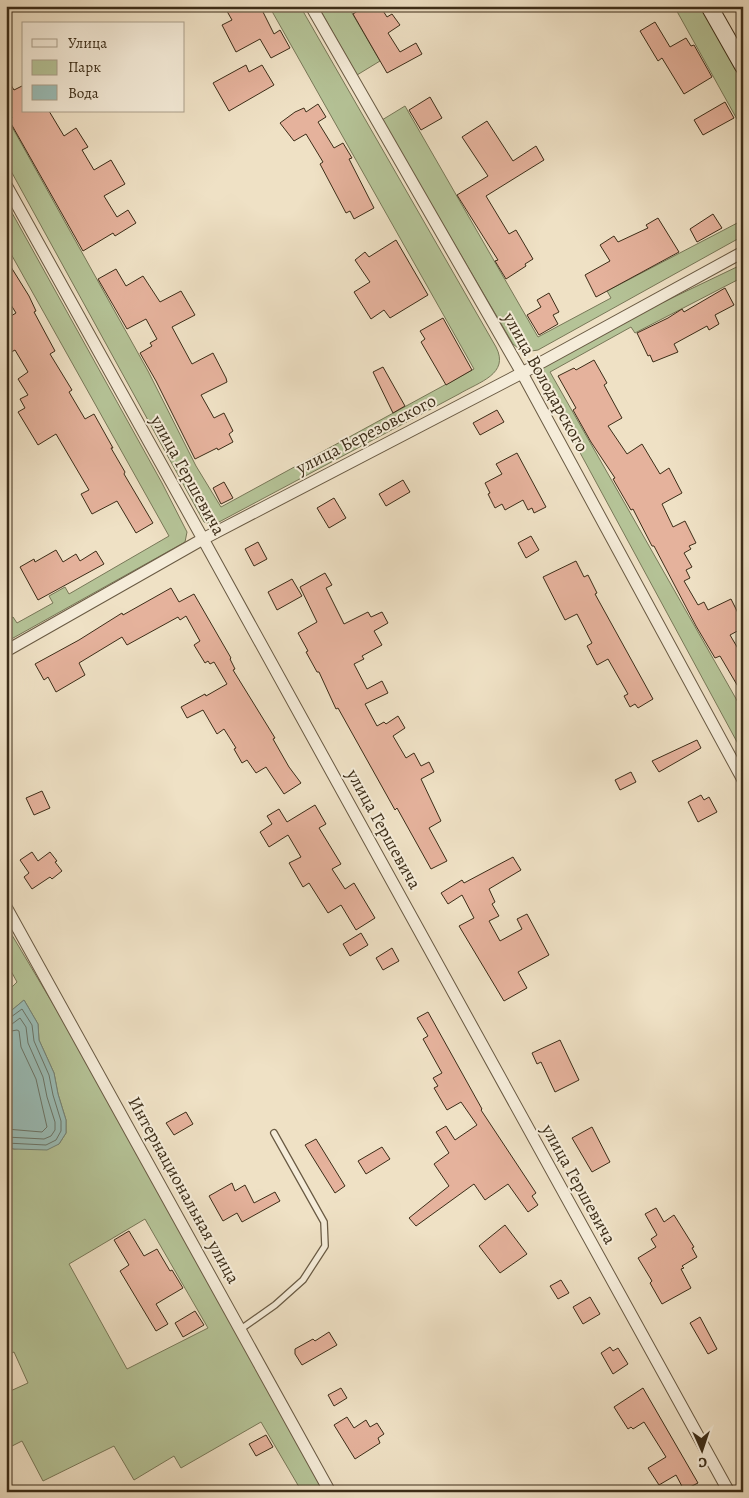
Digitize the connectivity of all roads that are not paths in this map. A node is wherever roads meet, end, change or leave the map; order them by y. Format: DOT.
graph roads {
  1 [pos="311,6"];
  2 [pos="709,6"];
  3 [pos="743,66"];
  4 [pos="6,185"];
  5 [pos="743,252"];
  6 [pos="522,373"];
  7 [pos="204,538"];
  8 [pos="6,651"];
  9 [pos="743,780"];
  10 [pos="6,907"];
  11 [pos="274,1133"];
  12 [pos="241,1329"];
  13 [pos="330,1492"];
  14 [pos="729,1492"];
  1 -- 6 [label="street, улица Володарского"];
  2 -- 3 [label="street"];
  4 -- 7 [label="street, улица Гершевича"];
  5 -- 6 [label="street, улица Березовского"];
  6 -- 7 [label="street, улица Березовского"];
  6 -- 9 [label="street, улица Володарского"];
  7 -- 8 [label="street, улица Березовского"];
  7 -- 14 [label="street, улица Гершевича"];
  10 -- 12 [label="street, Интернациональная улица"];
  11 -- 12 [label="lane"];
  12 -- 13 [label="street, Интернациональная улица"];
}
